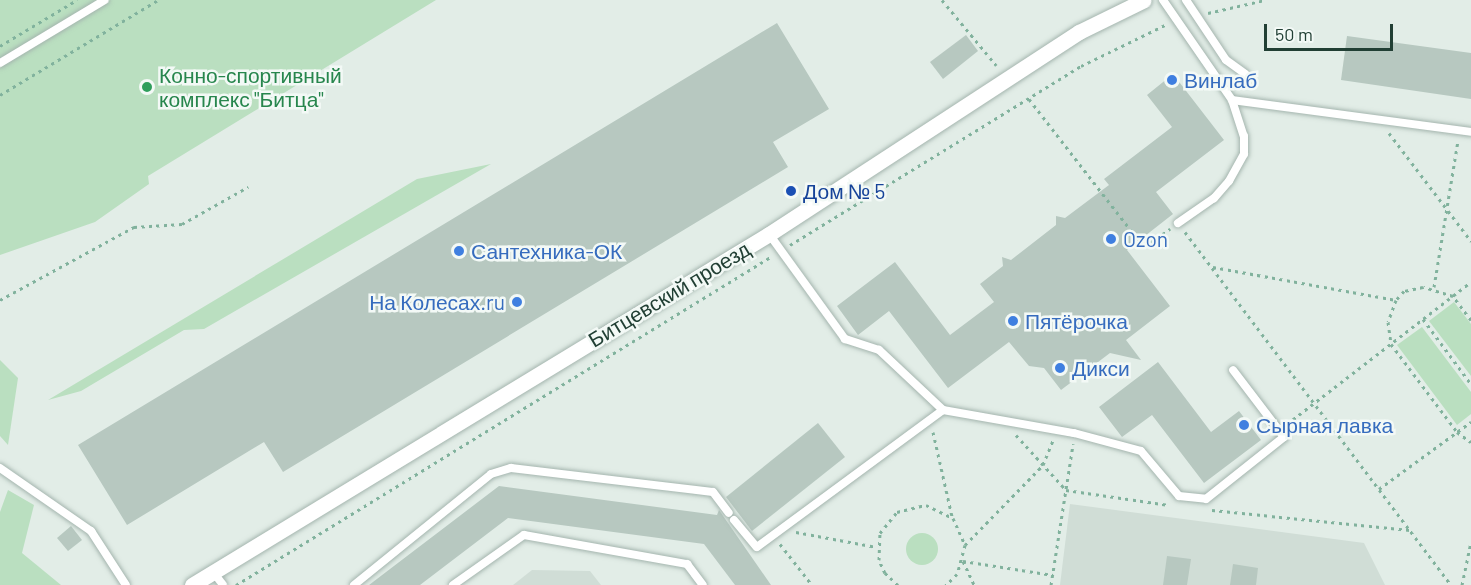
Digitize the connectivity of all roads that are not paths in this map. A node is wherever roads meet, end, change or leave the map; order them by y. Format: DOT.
graph roads {
  1 [pos="105,0"];
  2 [pos="1144,0"];
  3 [pos="1163,0"];
  4 [pos="1186,0"];
  5 [pos="0,63"];
  6 [pos="1245,74"];
  7 [pos="1232,100"];
  8 [pos="1471,132"];
  9 [pos="1178,222"];
  10 [pos="769,234"];
  11 [pos="1233,370"];
  12 [pos="943,410"];
  13 [pos="0,468"];
  14 [pos="213,572"];
  15 [pos="126,585"];
  16 [pos="192,585"];
  17 [pos="223,585"];
  18 [pos="354,585"];
  19 [pos="453,585"];
  20 [pos="703,585"];
  1 -- 5 [label="lane"];
  2 -- 10 [label="street, Битцевский проезд"];
  3 -- 7 [label="lane"];
  4 -- 6 [label="lane"];
  7 -- 8 [label="lane"];
  7 -- 9 [label="lane"];
  10 -- 12 [label="lane"];
  10 -- 14 [label="street, Битцевский проезд"];
  11 -- 12 [label="lane"];
  12 -- 18 [label="lane"];
  13 -- 15 [label="lane"];
  14 -- 16 [label="street, Битцевский проезд"];
  14 -- 17 [label="lane"];
  19 -- 20 [label="lane"];
}
